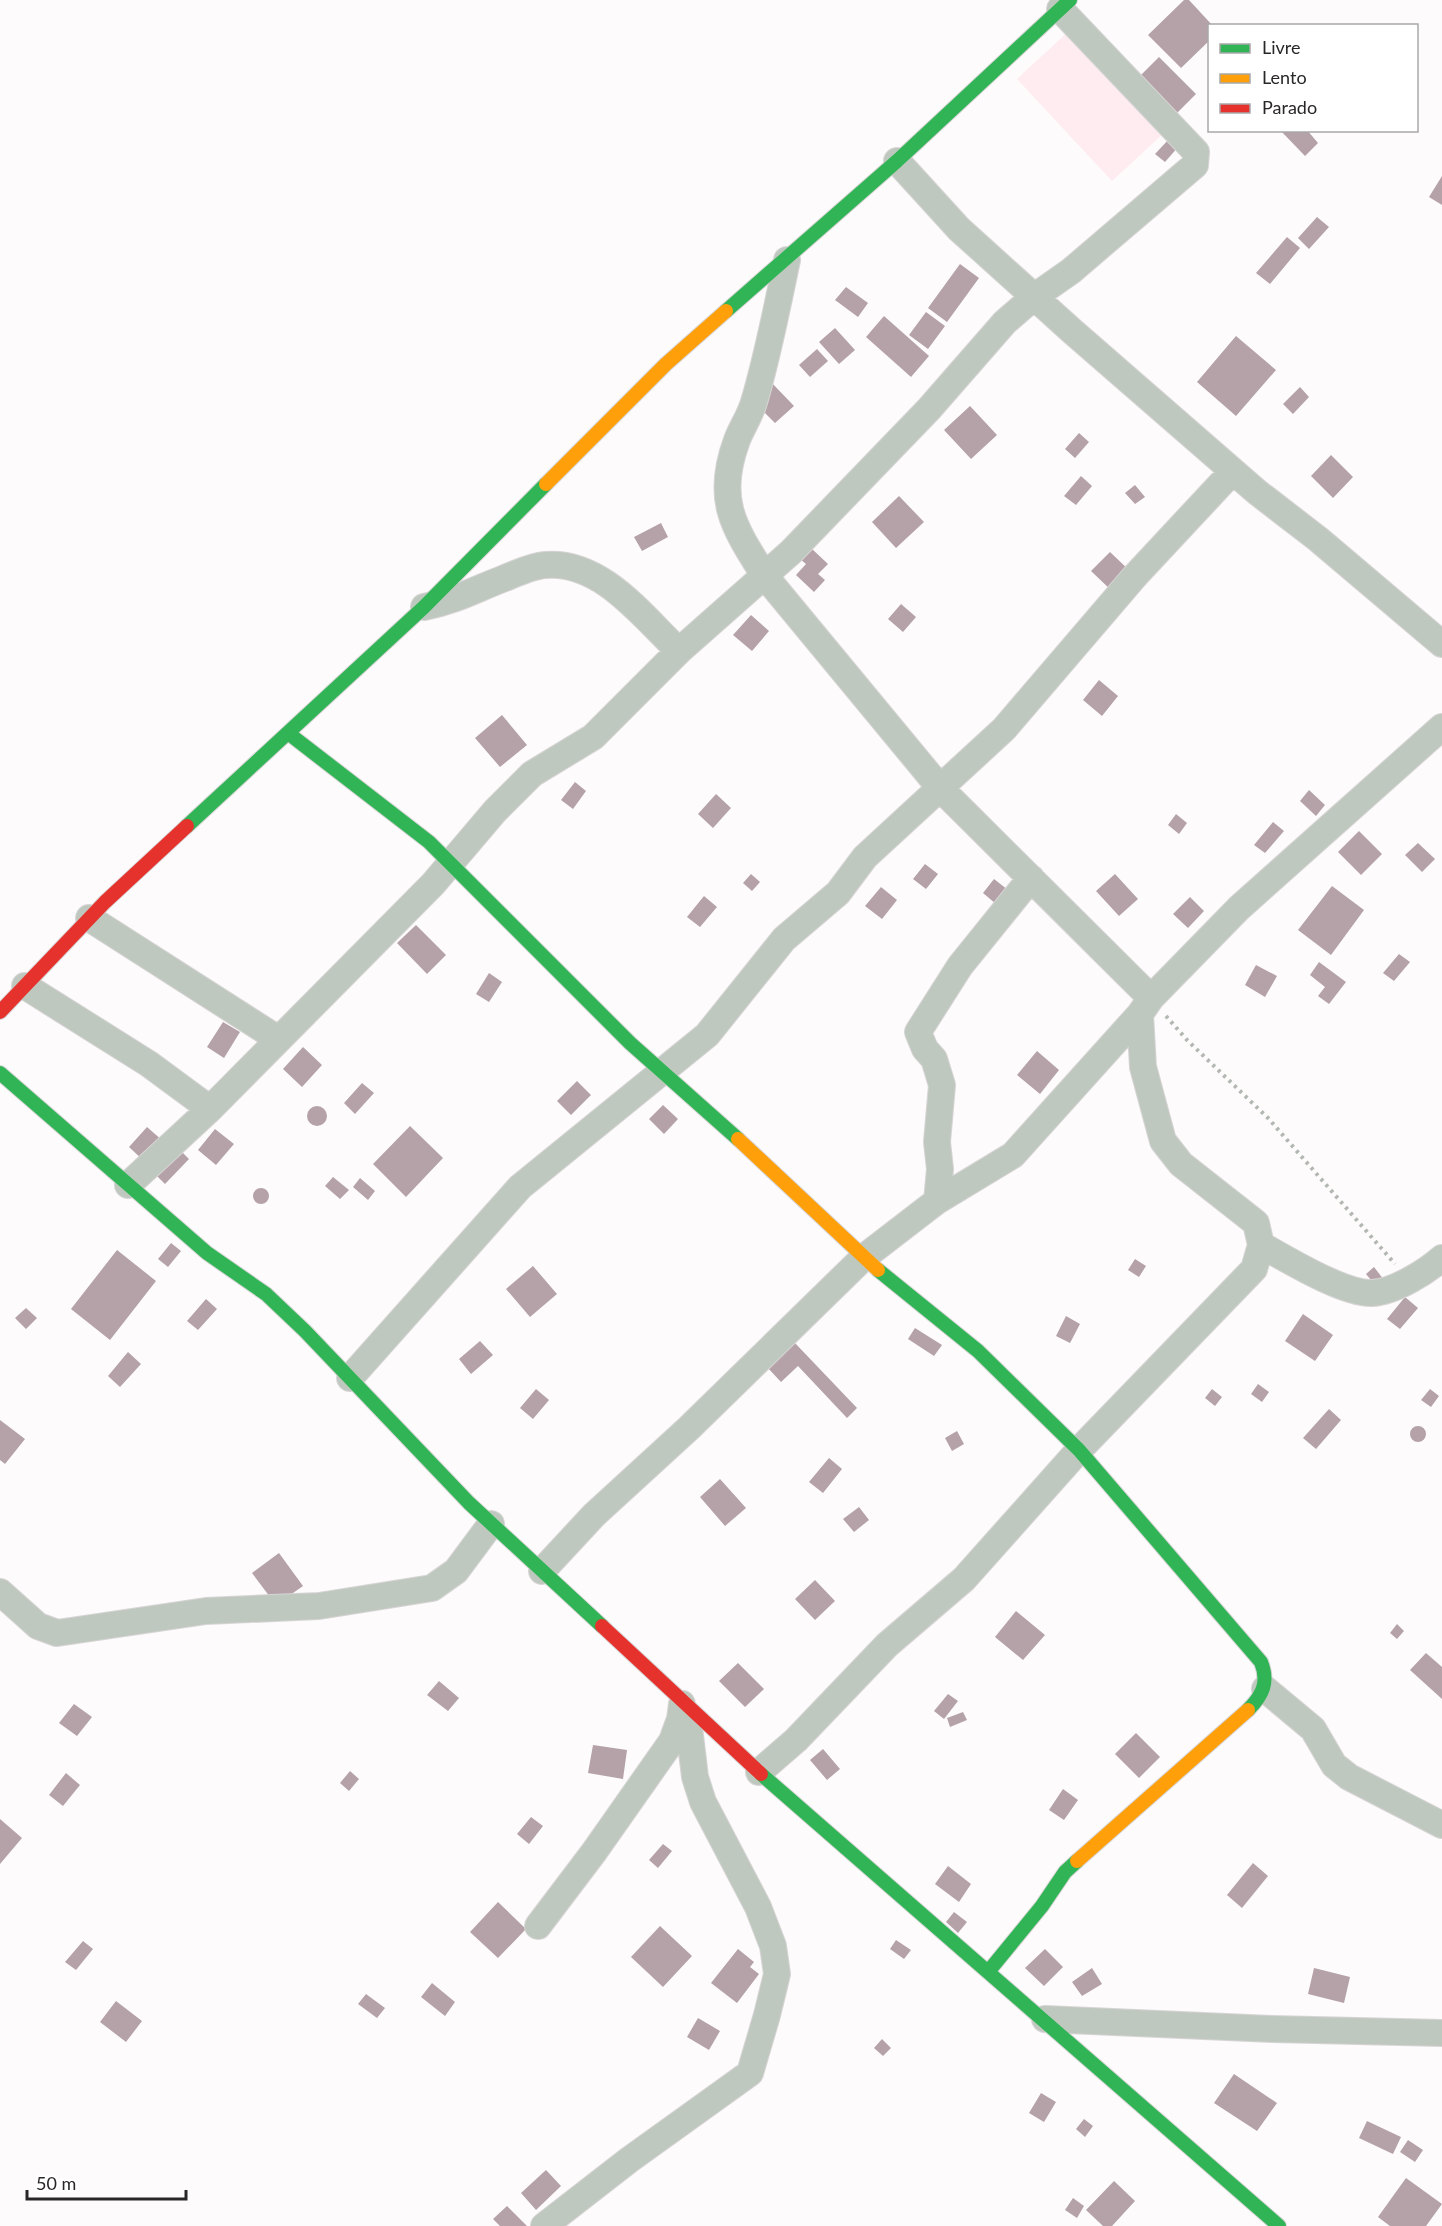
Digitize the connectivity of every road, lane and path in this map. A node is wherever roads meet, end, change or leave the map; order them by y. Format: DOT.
graph roads {
  1 [pos="1065,5"];
  2 [pos="897,161"];
  3 [pos="787,260"];
  4 [pos="1034,297"];
  5 [pos="1232,472"];
  6 [pos="764,575"];
  7 [pos="424,607"];
  8 [pos="1442,644"];
  9 [pos="679,651"];
  10 [pos="1442,727"];
  11 [pos="288,734"];
  12 [pos="941,789"];
  13 [pos="451,862"];
  14 [pos="1031,878"];
  15 [pos="89,918"];
  16 [pos="25,986"];
  17 [pos="1146,1006"];
  18 [pos="0,1012"];
  19 [pos="278,1039"];
  20 [pos="664,1071"];
  21 [pos="0,1073"];
  22 [pos="210,1109"];
  23 [pos="128,1185"];
  24 [pos="937,1201"];
  25 [pos="1261,1245"];
  26 [pos="863,1258"];
  27 [pos="1442,1258"];
  28 [pos="1409,1281"];
  29 [pos="350,1378"];
  30 [pos="1079,1450"];
  31 [pos="491,1524"];
  32 [pos="542,1571"];
  33 [pos="0,1592"];
  34 [pos="1265,1689"];
  35 [pos="681,1709"];
  36 [pos="759,1772"];
  37 [pos="1442,1825"];
  38 [pos="538,1926"];
  39 [pos="988,1972"];
  40 [pos="1045,2019"];
  41 [pos="1442,2033"];
  42 [pos="544,2226"];
  43 [pos="1279,2226"];
  1 -- 2 [label="street"];
  1 -- 4 [label="street"];
  2 -- 3 [label="street"];
  2 -- 4 [label="street"];
  3 -- 6 [label="street"];
  3 -- 7 [label="street"];
  4 -- 5 [label="street"];
  4 -- 6 [label="street"];
  5 -- 8 [label="street"];
  5 -- 12 [label="street"];
  6 -- 9 [label="street"];
  6 -- 12 [label="street"];
  7 -- 9 [label="street"];
  7 -- 11 [label="street"];
  9 -- 13 [label="street"];
  10 -- 17 [label="street"];
  11 -- 13 [label="street"];
  11 -- 15 [label="street"];
  12 -- 14 [label="street"];
  12 -- 20 [label="street"];
  13 -- 19 [label="street"];
  13 -- 20 [label="street"];
  14 -- 17 [label="street"];
  14 -- 24 [label="street"];
  15 -- 16 [label="street"];
  15 -- 19 [label="street"];
  16 -- 18 [label="street"];
  16 -- 22 [label="street"];
  17 -- 24 [label="street"];
  17 -- 25 [label="street"];
  17 -- 28 [label="path"];
  19 -- 22 [label="street"];
  20 -- 26 [label="street"];
  20 -- 29 [label="street"];
  21 -- 23 [label="street"];
  22 -- 23 [label="street"];
  23 -- 29 [label="street"];
  24 -- 26 [label="street"];
  25 -- 28 [label="street"];
  25 -- 30 [label="street"];
  26 -- 30 [label="street"];
  26 -- 32 [label="street"];
  27 -- 28 [label="street"];
  29 -- 31 [label="street"];
  30 -- 34 [label="street"];
  30 -- 36 [label="street"];
  31 -- 32 [label="street"];
  31 -- 33 [label="street"];
  32 -- 35 [label="street"];
  34 -- 37 [label="street"];
  34 -- 39 [label="street"];
  35 -- 36 [label="street"];
  35 -- 38 [label="street"];
  35 -- 42 [label="street"];
  36 -- 39 [label="street"];
  39 -- 40 [label="street"];
  40 -- 41 [label="street"];
  40 -- 43 [label="street"];
}
